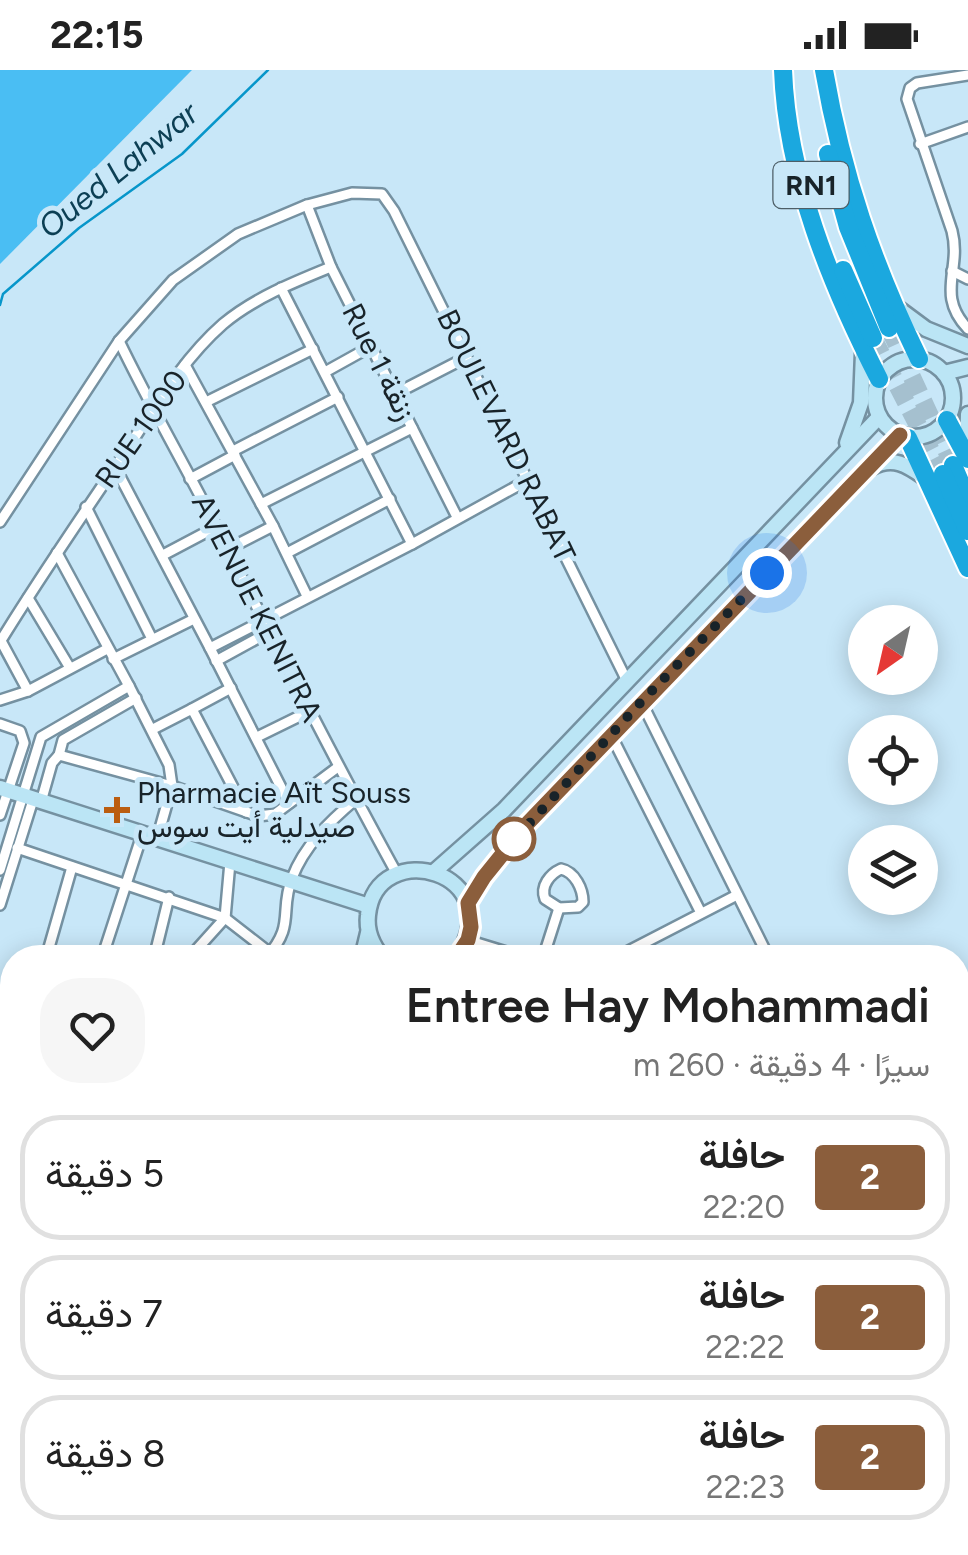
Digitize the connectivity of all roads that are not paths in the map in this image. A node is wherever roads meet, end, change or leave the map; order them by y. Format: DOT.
graph roads {
  1 [pos="782,70"];
  2 [pos="792,70"];
  3 [pos="816,70"];
  4 [pos="824,70"];
  5 [pos="968,76"];
  6 [pos="968,127"];
  7 [pos="920,144"];
  8 [pos="306,206"];
  9 [pos="331,267"];
  10 [pos="952,271"];
  11 [pos="968,279"];
  12 [pos="281,288"];
  13 [pos="893,304"];
  14 [pos="968,329"];
  15 [pos="875,338"];
  16 [pos="119,340"];
  17 [pos="968,346"];
  18 [pos="370,347"];
  19 [pos="313,349"];
  20 [pos="466,357"];
  21 [pos="920,359"];
  22 [pos="185,364"];
  23 [pos="968,367"];
  24 [pos="325,372"];
  25 [pos="944,373"];
  26 [pos="880,378"];
  27 [pos="968,389"];
  28 [pos="395,394"];
  29 [pos="338,397"];
  30 [pos="954,397"];
  31 [pos="206,402"];
  32 [pos="152,412"];
  33 [pos="968,414"];
  34 [pos="879,417"];
  35 [pos="947,420"];
  36 [pos="412,428"];
  37 [pos="904,436"];
  38 [pos="366,450"];
  39 [pos="234,453"];
  40 [pos="840,457"];
  41 [pos="951,466"];
  42 [pos="115,467"];
  43 [pos="868,470"];
  44 [pos="190,478"];
  45 [pos="528,480"];
  46 [pos="390,499"];
  47 [pos="968,500"];
  48 [pos="261,504"];
  49 [pos="86,507"];
  50 [pos="457,517"];
  51 [pos="0,522"];
  52 [pos="273,526"];
  53 [pos="216,528"];
  54 [pos="968,531"];
  55 [pos="412,544"];
  56 [pos="228,549"];
  57 [pos="57,553"];
  58 [pos="286,553"];
  59 [pos="164,554"];
  60 [pos="968,568"];
  61 [pos="307,596"];
  62 [pos="28,598"];
  63 [pos="194,619"];
  64 [pos="262,620"];
  65 [pos="268,632"];
  66 [pos="152,640"];
  67 [pos="0,642"];
  68 [pos="210,648"];
  69 [pos="110,654"];
  70 [pos="216,661"];
  71 [pos="70,668"];
  72 [pos="627,681"];
  73 [pos="129,686"];
  74 [pos="231,688"];
  75 [pos="28,691"];
  76 [pos="136,698"];
  77 [pos="0,700"];
  78 [pos="642,701"];
  79 [pos="192,710"];
  80 [pos="310,712"];
  81 [pos="0,724"];
  82 [pos="153,728"];
  83 [pos="611,735"];
  84 [pos="257,737"];
  85 [pos="59,755"];
  86 [pos="338,767"];
  87 [pos="172,786"];
  88 [pos="4,789"];
  89 [pos="32,799"];
  90 [pos="356,800"];
  91 [pos="289,803"];
  92 [pos="246,812"];
  93 [pos="0,815"];
  94 [pos="150,837"];
  95 [pos="17,848"];
  96 [pos="230,862"];
  97 [pos="72,867"];
  98 [pos="0,870"];
  99 [pos="435,871"];
  100 [pos="396,874"];
  101 [pos="291,880"];
  102 [pos="127,883"];
  103 [pos="737,895"];
  104 [pos="169,897"];
  105 [pos="468,903"];
  106 [pos="0,905"];
  107 [pos="369,906"];
  108 [pos="559,908"];
  109 [pos="701,913"];
  110 [pos="225,918"];
  111 [pos="368,932"];
  112 [pos="468,940"];
  113 [pos="50,945"];
  114 [pos="106,945"];
  115 [pos="157,945"];
  116 [pos="200,945"];
  117 [pos="256,945"];
  118 [pos="274,945"];
  119 [pos="365,945"];
  120 [pos="376,945"];
  121 [pos="465,945"];
  122 [pos="484,945"];
  123 [pos="548,945"];
  124 [pos="640,945"];
  125 [pos="762,945"];
  1 -- 15 [label="highway"];
  2 -- 15 [label="highway, RN1"];
  3 -- 15 [label="highway, RN1"];
  4 -- 13 [label="highway"];
  5 -- 7 [label="street"];
  6 -- 7 [label="street"];
  7 -- 10 [label="street"];
  8 -- 9 [label="street, Rue 1 زنقة"];
  8 -- 16 [label="street"];
  8 -- 20 [label="street, BOULEVARD RABAT"];
  9 -- 12 [label="street, RUE 1000"];
  9 -- 18 [label="street, Rue 1 زنقة"];
  10 -- 11 [label="street"];
  10 -- 14 [label="street"];
  12 -- 19 [label="street"];
  12 -- 22 [label="street, RUE 1000"];
  13 -- 17 [label="main road"];
  13 -- 21 [label="highway"];
  15 -- 26 [label="highway"];
  15 -- 40 [label="main road"];
  16 -- 32 [label="street, AVENUE KENITRA"];
  16 -- 51 [label="street"];
  18 -- 24 [label="street"];
  18 -- 28 [label="street, Rue 1 زنقة"];
  19 -- 24 [label="street"];
  19 -- 31 [label="street"];
  20 -- 28 [label="street"];
  20 -- 45 [label="street, BOULEVARD RABAT"];
  21 -- 25 [label="main road"];
  21 -- 26 [label="main road"];
  22 -- 31 [label="street"];
  22 -- 32 [label="street, RUE 1000"];
  23 -- 25 [label="main road"];
  24 -- 29 [label="street"];
  25 -- 30 [label="main road"];
  26 -- 34 [label="main road"];
  27 -- 30 [label="main road"];
  28 -- 36 [label="street, Rue 1 زنقة"];
  29 -- 38 [label="street"];
  29 -- 39 [label="street"];
  30 -- 35 [label="main road"];
  31 -- 39 [label="street"];
  32 -- 42 [label="street, RUE 1000"];
  32 -- 44 [label="street, AVENUE KENITRA"];
  33 -- 41 [label="main road"];
  34 -- 37 [label="main road"];
  34 -- 40 [label="main road"];
  35 -- 37 [label="main road"];
  35 -- 41 [label="highway"];
  36 -- 38 [label="street"];
  36 -- 50 [label="street, Rue 1 زنقة"];
  37 -- 41 [label="highway"];
  37 -- 43 [label="main road"];
  38 -- 46 [label="street"];
  38 -- 48 [label="street"];
  39 -- 44 [label="street"];
  39 -- 48 [label="street"];
  40 -- 72 [label="main road"];
  41 -- 43 [label="main road"];
  41 -- 47 [label="highway"];
  41 -- 54 [label="highway"];
  41 -- 60 [label="highway"];
  42 -- 49 [label="street, RUE 1000"];
  42 -- 59 [label="street"];
  43 -- 78 [label="main road"];
  44 -- 53 [label="street, AVENUE KENITRA"];
  45 -- 50 [label="street"];
  45 -- 72 [label="street, BOULEVARD RABAT"];
  46 -- 55 [label="street"];
  46 -- 58 [label="street"];
  48 -- 52 [label="street"];
  49 -- 57 [label="street, RUE 1000"];
  49 -- 66 [label="street"];
  50 -- 55 [label="street"];
  52 -- 56 [label="street"];
  52 -- 58 [label="street"];
  53 -- 56 [label="street, AVENUE KENITRA"];
  53 -- 59 [label="street"];
  55 -- 61 [label="street"];
  56 -- 64 [label="street, AVENUE KENITRA"];
  57 -- 62 [label="street, RUE 1000"];
  57 -- 69 [label="street"];
  58 -- 61 [label="street"];
  59 -- 63 [label="street"];
  61 -- 64 [label="street"];
  62 -- 67 [label="street, RUE 1000"];
  62 -- 71 [label="street"];
  63 -- 66 [label="street"];
  63 -- 68 [label="street"];
  64 -- 65 [label="street, AVENUE KENITRA"];
  64 -- 68 [label="street"];
  65 -- 70 [label="street"];
  65 -- 80 [label="street, AVENUE KENITRA"];
  66 -- 69 [label="street"];
  67 -- 75 [label="street"];
  68 -- 70 [label="street"];
  69 -- 71 [label="street"];
  69 -- 73 [label="street"];
  70 -- 74 [label="street"];
  71 -- 75 [label="street"];
  72 -- 99 [label="main road"];
  73 -- 76 [label="street"];
  73 -- 89 [label="street"];
  74 -- 79 [label="street"];
  74 -- 84 [label="street"];
  75 -- 77 [label="street"];
  76 -- 82 [label="street"];
  76 -- 85 [label="street"];
  78 -- 83 [label="main road"];
  78 -- 103 [label="street"];
  79 -- 82 [label="street"];
  79 -- 92 [label="street"];
  80 -- 84 [label="street"];
  80 -- 86 [label="street, AVENUE KENITRA"];
  81 -- 88 [label="street"];
  82 -- 87 [label="street"];
  83 -- 105 [label="main road"];
  83 -- 109 [label="street"];
  84 -- 91 [label="street"];
  85 -- 87 [label="street"];
  85 -- 89 [label="street"];
  86 -- 90 [label="street, AVENUE KENITRA"];
  86 -- 91 [label="street"];
  87 -- 92 [label="street"];
  87 -- 94 [label="street"];
  88 -- 89 [label="main road"];
  88 -- 93 [label="street"];
  89 -- 94 [label="main road"];
  89 -- 95 [label="street"];
  89 -- 98 [label="street"];
  90 -- 100 [label="street, AVENUE KENITRA"];
  90 -- 101 [label="street"];
  91 -- 92 [label="street"];
  94 -- 96 [label="main road"];
  94 -- 102 [label="street"];
  95 -- 97 [label="street"];
  95 -- 106 [label="street"];
  96 -- 101 [label="main road"];
  96 -- 110 [label="street"];
  97 -- 102 [label="street"];
  97 -- 113 [label="street"];
  99 -- 100 [label="main road"];
  99 -- 105 [label="main road"];
  100 -- 107 [label="main road"];
  101 -- 107 [label="main road"];
  101 -- 118 [label="street"];
  102 -- 104 [label="street"];
  102 -- 114 [label="street"];
  103 -- 109 [label="street"];
  103 -- 125 [label="street"];
  104 -- 110 [label="street"];
  104 -- 115 [label="street"];
  105 -- 112 [label="main road"];
  107 -- 111 [label="main road"];
  108 -- 108 [label="street"];
  108 -- 123 [label="street"];
  109 -- 124 [label="street"];
  110 -- 116 [label="street"];
  110 -- 117 [label="street"];
  111 -- 119 [label="main road"];
  111 -- 120 [label="main road"];
  112 -- 121 [label="main road"];
  112 -- 122 [label="street"];
}
